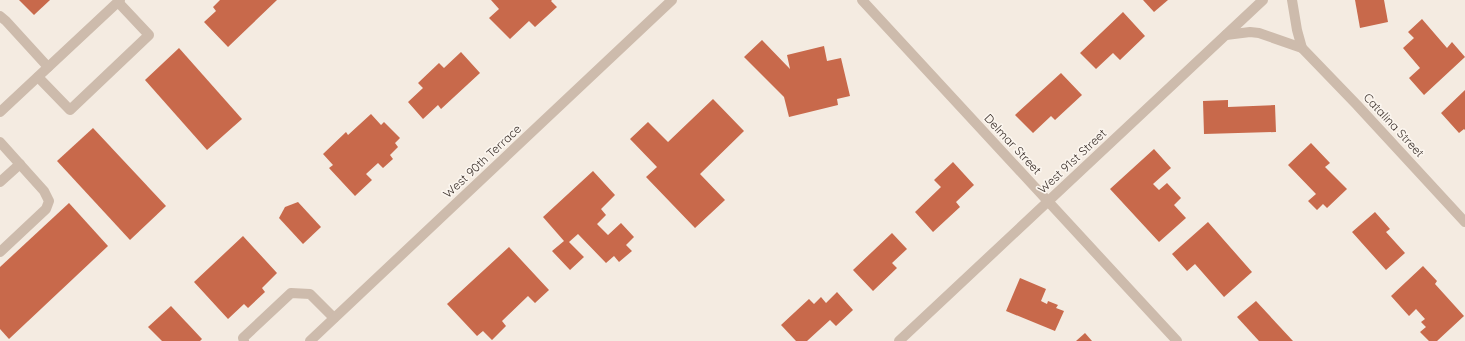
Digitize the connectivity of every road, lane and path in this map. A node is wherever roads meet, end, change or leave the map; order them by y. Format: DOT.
graph roads {
  1 [pos="672,0"];
  2 [pos="862,0"];
  3 [pos="1263,0"];
  4 [pos="1292,0"];
  5 [pos="119,1"];
  6 [pos="0,16"];
  7 [pos="1226,35"];
  8 [pos="1302,48"];
  9 [pos="48,67"];
  10 [pos="38,77"];
  11 [pos="0,112"];
  12 [pos="0,142"];
  13 [pos="20,164"];
  14 [pos="0,182"];
  15 [pos="1048,201"];
  16 [pos="1465,222"];
  17 [pos="0,252"];
  18 [pos="334,318"];
  19 [pos="244,341"];
  20 [pos="310,341"];
  21 [pos="899,341"];
  22 [pos="1177,341"];
  1 -- 18 [label="street, West 90th Terrace"];
  2 -- 15 [label="street, Delmar Street"];
  3 -- 7 [label="street, West 91st Street"];
  4 -- 8 [label="street, Catalina Street"];
  5 -- 9 [label="street"];
  5 -- 10 [label="street"];
  6 -- 9 [label="street"];
  7 -- 8 [label="street, Catalina Street"];
  7 -- 15 [label="street, West 91st Street"];
  8 -- 16 [label="street, Catalina Street"];
  9 -- 10 [label="street"];
  10 -- 11 [label="street"];
  12 -- 13 [label="street"];
  13 -- 14 [label="street"];
  13 -- 17 [label="street"];
  15 -- 21 [label="street, West 91st Street"];
  15 -- 22 [label="street, Delmar Street"];
  18 -- 19 [label="street"];
  18 -- 20 [label="street, West 90th Terrace"];
}
